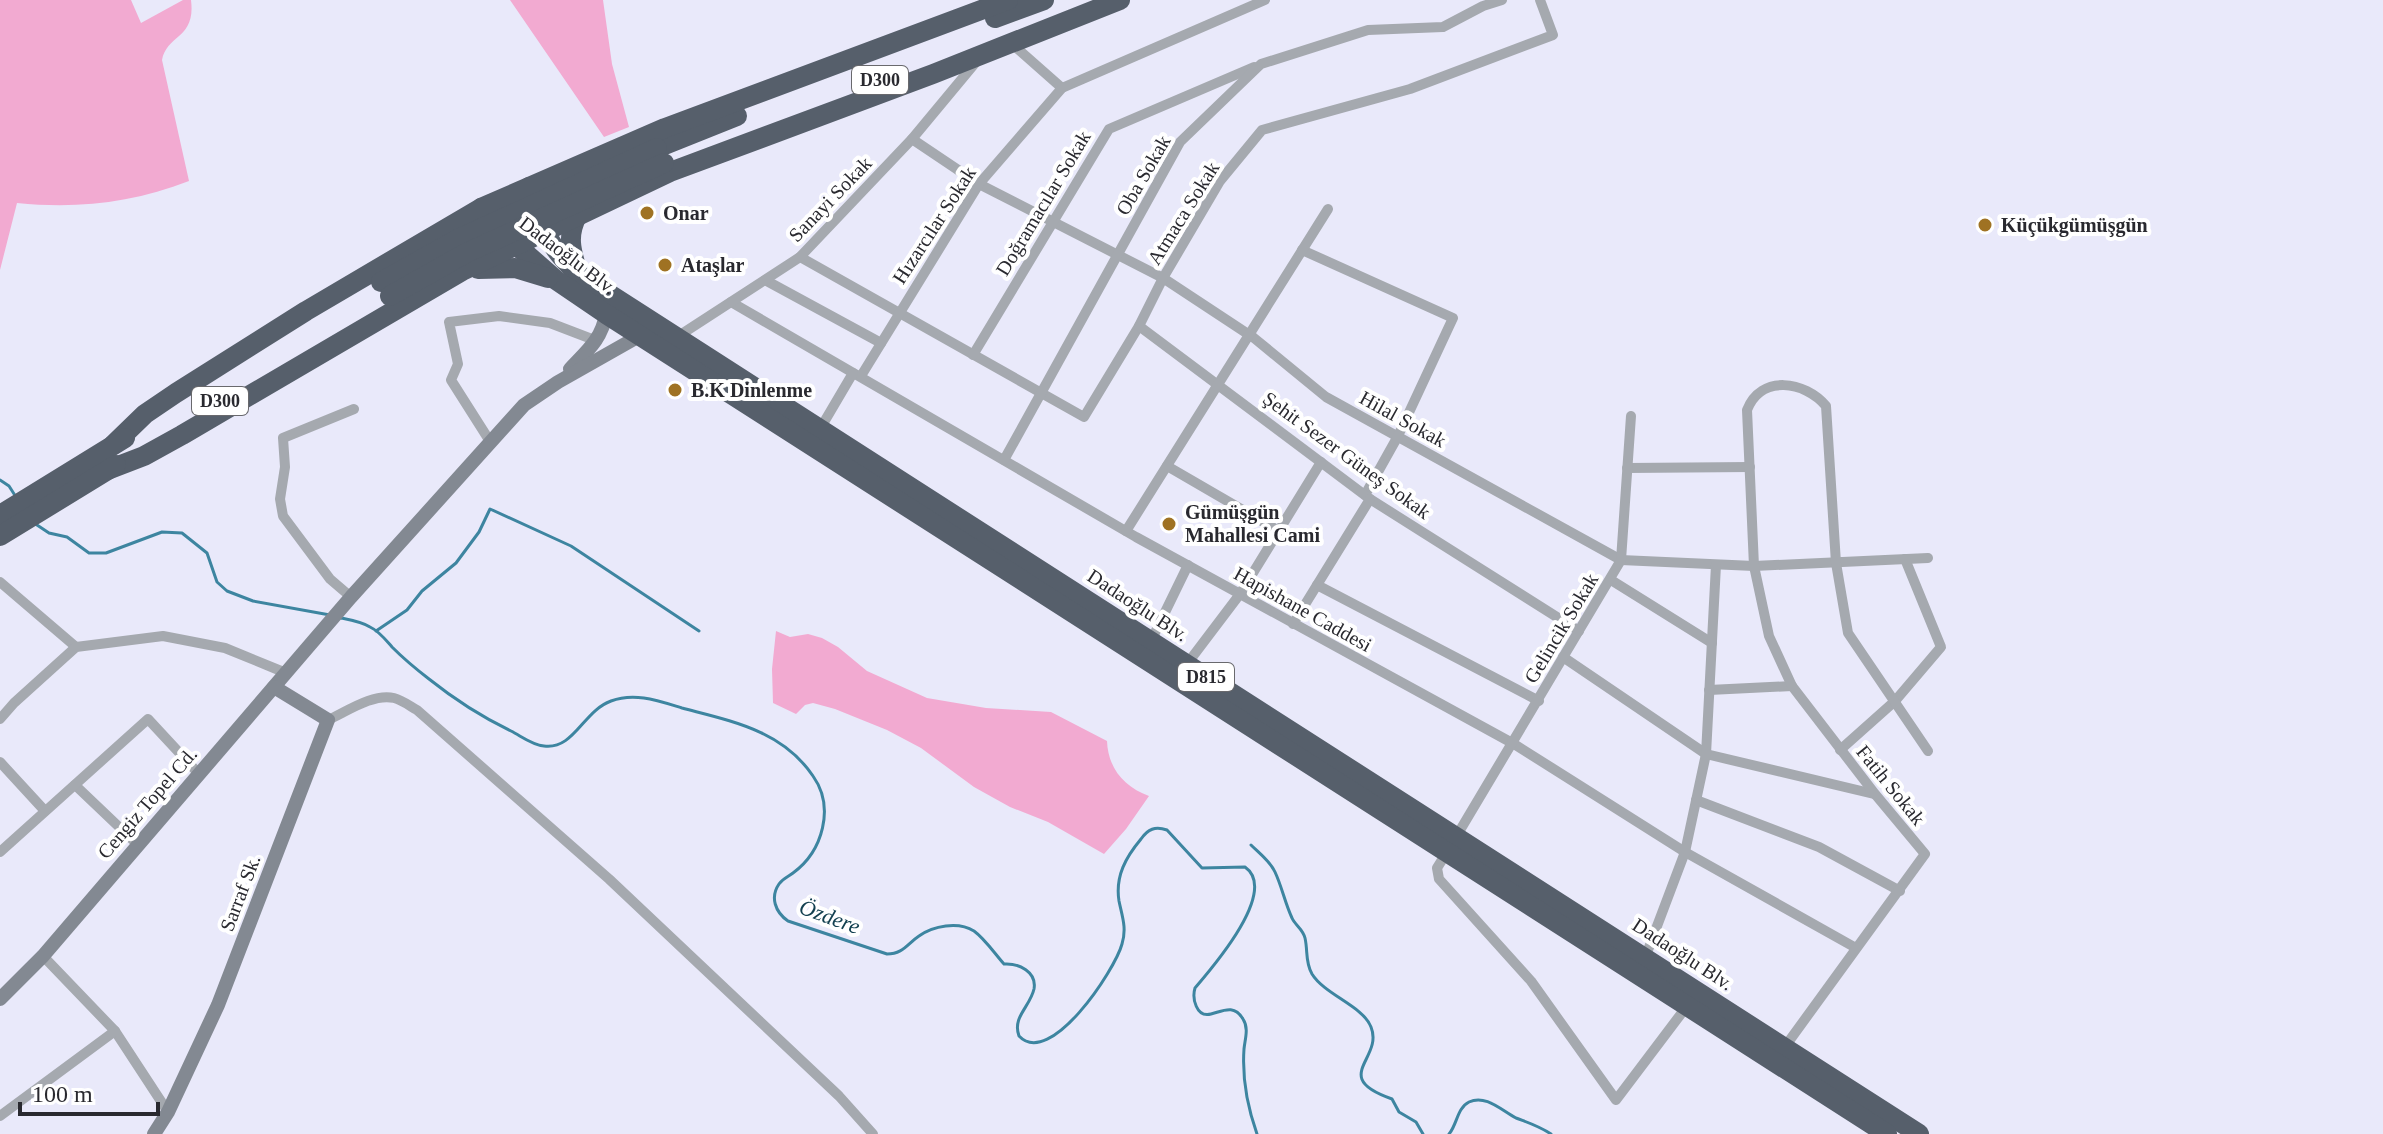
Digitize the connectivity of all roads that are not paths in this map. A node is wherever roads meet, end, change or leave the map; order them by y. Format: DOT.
graph roads {
  1 [pos="1008,0"];
  2 [pos="1044,0"];
  3 [pos="1097,0"];
  4 [pos="1120,0"];
  5 [pos="1265,0"];
  6 [pos="1502,0"];
  7 [pos="1540,0"];
  8 [pos="981,4"];
  9 [pos="1011,43"];
  10 [pos="981,55"];
  11 [pos="1261,64"];
  12 [pos="1062,88"];
  13 [pos="912,139"];
  14 [pos="661,156"];
  15 [pos="979,184"];
  16 [pos="529,187"];
  17 [pos="481,208"];
  18 [pos="1328,209"];
  19 [pos="577,216"];
  20 [pos="1052,221"];
  21 [pos="545,231"];
  22 [pos="516,245"];
  23 [pos="1302,250"];
  24 [pos="1118,255"];
  25 [pos="800,257"];
  26 [pos="462,271"];
  27 [pos="578,274"];
  28 [pos="1163,278"];
  29 [pos="556,280"];
  30 [pos="765,280"];
  31 [pos="386,289"];
  32 [pos="731,302"];
  33 [pos="900,312"];
  34 [pos="606,314"];
  35 [pos="1139,326"];
  36 [pos="641,335"];
  37 [pos="1249,335"];
  38 [pos="677,337"];
  39 [pos="597,341"];
  40 [pos="881,343"];
  41 [pos="973,355"];
  42 [pos="857,374"];
  43 [pos="558,382"];
  44 [pos="1218,383"];
  45 [pos="1040,394"];
  46 [pos="354,409"];
  47 [pos="1631,416"];
  48 [pos="820,429"];
  49 [pos="1398,436"];
  50 [pos="491,443"];
  51 [pos="113,445"];
  52 [pos="1004,460"];
  53 [pos="1321,462"];
  54 [pos="1167,466"];
  55 [pos="1750,467"];
  56 [pos="1627,468"];
  57 [pos="105,471"];
  58 [pos="1368,497"];
  59 [pos="46,498"];
  60 [pos="4,523"];
  61 [pos="1126,531"];
  62 [pos="1279,531"];
  63 [pos="1928,558"];
  64 [pos="1905,559"];
  65 [pos="1621,560"];
  66 [pos="1836,563"];
  67 [pos="1188,565"];
  68 [pos="1716,565"];
  69 [pos="1754,566"];
  70 [pos="1611,580"];
  71 [pos="0,582"];
  72 [pos="1317,585"];
  73 [pos="1240,594"];
  74 [pos="347,602"];
  75 [pos="1293,624"];
  76 [pos="1579,631"];
  77 [pos="1151,641"];
  78 [pos="1712,643"];
  79 [pos="76,647"];
  80 [pos="1563,657"];
  81 [pos="1187,664"];
  82 [pos="286,673"];
  83 [pos="1792,686"];
  84 [pos="274,687"];
  85 [pos="1709,690"];
  86 [pos="1539,701"];
  87 [pos="1895,701"];
  88 [pos="0,719"];
  89 [pos="328,720"];
  90 [pos="1514,744"];
  91 [pos="1840,750"];
  92 [pos="1928,751"];
  93 [pos="1706,754"];
  94 [pos="0,762"];
  95 [pos="199,774"];
  96 [pos="75,785"];
  97 [pos="1875,794"];
  98 [pos="1696,800"];
  99 [pos="45,811"];
  100 [pos="138,845"];
  101 [pos="1452,845"];
  102 [pos="0,852"];
  103 [pos="1685,852"];
  104 [pos="1900,891"];
  105 [pos="1856,948"];
  106 [pos="43,956"];
  107 [pos="1645,958"];
  108 [pos="0,999"];
  109 [pos="1687,1006"];
  110 [pos="115,1031"];
  111 [pos="1784,1048"];
  112 [pos="168,1112"];
  113 [pos="0,1116"];
  114 [pos="154,1134"];
  115 [pos="873,1134"];
  116 [pos="1887,1134"];
  117 [pos="1919,1134"];
  1 -- 8 [label="highway"];
  2 -- 14 [label="highway, D300"];
  3 -- 14 [label="highway, D300"];
  4 -- 9 [label="highway"];
  5 -- 12 [label="street, Hızarcılar Sokak"];
  6 -- 11 [label="street, Oba Sokak"];
  7 -- 28 [label="street, Atmaca Sokak"];
  8 -- 16 [label="highway"];
  9 -- 10 [label="highway"];
  9 -- 12 [label="street"];
  10 -- 13 [label="street, Sanayi Sokak"];
  10 -- 19 [label="highway"];
  11 -- 20 [label="street, Doğramacılar Sokak"];
  11 -- 24 [label="street, Oba Sokak"];
  12 -- 15 [label="street, Hızarcılar Sokak"];
  13 -- 15 [label="street, Hilal Sokak"];
  13 -- 25 [label="street, Sanayi Sokak"];
  14 -- 31 [label="highway, D300, bridge"];
  15 -- 20 [label="street, Hilal Sokak"];
  15 -- 33 [label="street, Hızarcılar Sokak"];
  16 -- 17 [label="highway"];
  16 -- 21 [label="highway, Dadaoğlu Blv. / D815"];
  17 -- 22 [label="highway, Dadaoğlu Blv. / D815"];
  17 -- 51 [label="highway"];
  18 -- 23 [label="street"];
  19 -- 21 [label="highway"];
  19 -- 27 [label="highway"];
  20 -- 24 [label="street, Hilal Sokak"];
  20 -- 41 [label="street, Doğramacılar Sokak"];
  21 -- 22 [label="highway"];
  21 -- 27 [label="highway, Dadaoğlu Blv. / D815"];
  22 -- 26 [label="highway"];
  22 -- 29 [label="highway, Dadaoğlu Blv. / D815"];
  23 -- 37 [label="street"];
  23 -- 49 [label="street"];
  24 -- 28 [label="street, Hilal Sokak"];
  24 -- 45 [label="street, Oba Sokak"];
  25 -- 30 [label="street, Sanayi Sokak"];
  25 -- 33 [label="street"];
  26 -- 29 [label="highway"];
  26 -- 57 [label="highway"];
  27 -- 38 [label="highway, Dadaoğlu Blv. / D815"];
  28 -- 35 [label="street, Atmaca Sokak"];
  28 -- 37 [label="street, Hilal Sokak"];
  29 -- 34 [label="highway, Dadaoğlu Blv. / D815"];
  30 -- 32 [label="street, Sanayi Sokak"];
  30 -- 40 [label="street"];
  31 -- 51 [label="highway, D300"];
  31 -- 57 [label="highway, D300"];
  32 -- 38 [label="street, Sanayi Sokak"];
  32 -- 42 [label="street, Hapishane Caddesi"];
  33 -- 40 [label="street, Hızarcılar Sokak"];
  33 -- 41 [label="street"];
  34 -- 36 [label="highway, Dadaoğlu Blv. / D815"];
  34 -- 39 [label="main road"];
  35 -- 44 [label="street, Şehit Sezer Güneş Sokak"];
  35 -- 45 [label="street, Atmaca Sokak"];
  36 -- 43 [label="main road"];
  36 -- 101 [label="highway, Dadaoğlu Blv. / D815"];
  37 -- 44 [label="street"];
  37 -- 49 [label="street, Hilal Sokak"];
  38 -- 48 [label="highway, Dadaoğlu Blv. / D815"];
  39 -- 43 [label="main road"];
  39 -- 50 [label="street"];
  40 -- 42 [label="street, Hızarcılar Sokak"];
  41 -- 45 [label="street"];
  42 -- 48 [label="street, Hızarcılar Sokak"];
  42 -- 52 [label="street, Hapishane Caddesi"];
  43 -- 50 [label="main road"];
  44 -- 53 [label="street, Şehit Sezer Güneş Sokak"];
  44 -- 54 [label="street"];
  45 -- 52 [label="street, Oba Sokak"];
  46 -- 74 [label="street"];
  47 -- 56 [label="street, Gelincik Sokak"];
  48 -- 77 [label="highway, Dadaoğlu Blv. / D815"];
  49 -- 58 [label="street"];
  49 -- 65 [label="street, Hilal Sokak"];
  50 -- 74 [label="main road"];
  51 -- 59 [label="highway, D300"];
  52 -- 61 [label="street, Hapishane Caddesi"];
  53 -- 58 [label="street, Şehit Sezer Güneş Sokak"];
  53 -- 62 [label="street"];
  54 -- 61 [label="street"];
  54 -- 62 [label="street"];
  55 -- 56 [label="street"];
  55 -- 66 [label="street, Fatih Sokak"];
  55 -- 69 [label="street, Fatih Sokak"];
  56 -- 65 [label="street, Gelincik Sokak"];
  57 -- 59 [label="highway, D300"];
  58 -- 72 [label="street"];
  58 -- 76 [label="street, Şehit Sezer Güneş Sokak"];
  59 -- 60 [label="highway, D300"];
  61 -- 67 [label="street, Hapishane Caddesi"];
  62 -- 73 [label="street"];
  63 -- 64 [label="street, Hilal Sokak"];
  64 -- 66 [label="street, Hilal Sokak"];
  64 -- 87 [label="street"];
  65 -- 68 [label="street, Hilal Sokak"];
  65 -- 70 [label="street, Gelincik Sokak"];
  66 -- 69 [label="street, Hilal Sokak"];
  66 -- 87 [label="street"];
  67 -- 73 [label="street, Hapishane Caddesi"];
  67 -- 77 [label="street"];
  68 -- 69 [label="street, Hilal Sokak"];
  68 -- 78 [label="street"];
  69 -- 83 [label="street, Fatih Sokak"];
  70 -- 76 [label="street, Gelincik Sokak"];
  70 -- 78 [label="street"];
  71 -- 79 [label="street"];
  72 -- 75 [label="street"];
  72 -- 86 [label="street"];
  73 -- 75 [label="street, Hapishane Caddesi"];
  73 -- 81 [label="street"];
  74 -- 82 [label="main road, Cengiz Topel Cd."];
  75 -- 90 [label="street, Hapishane Caddesi"];
  76 -- 80 [label="street, Gelincik Sokak"];
  77 -- 81 [label="highway, Dadaoğlu Blv. / D815"];
  78 -- 85 [label="street"];
  79 -- 82 [label="street"];
  79 -- 88 [label="street"];
  80 -- 86 [label="street, Gelincik Sokak"];
  80 -- 93 [label="street"];
  81 -- 101 [label="highway, Dadaoğlu Blv. / D815"];
  82 -- 84 [label="main road, Cengiz Topel Cd."];
  83 -- 85 [label="street"];
  83 -- 91 [label="street, Fatih Sokak"];
  84 -- 89 [label="main road"];
  84 -- 95 [label="main road, Cengiz Topel Cd."];
  85 -- 93 [label="street"];
  86 -- 90 [label="street, Gelincik Sokak"];
  87 -- 91 [label="street"];
  87 -- 92 [label="street"];
  89 -- 112 [label="main road, Sarraf Sk."];
  89 -- 115 [label="street"];
  90 -- 101 [label="street, Gelincik Sokak"];
  90 -- 103 [label="street, Hapishane Caddesi"];
  91 -- 97 [label="street, Fatih Sokak"];
  93 -- 97 [label="street"];
  93 -- 98 [label="street"];
  94 -- 99 [label="street"];
  95 -- 96 [label="street"];
  95 -- 100 [label="main road, Cengiz Topel Cd."];
  96 -- 99 [label="street"];
  96 -- 100 [label="street"];
  97 -- 104 [label="street, Fatih Sokak"];
  98 -- 103 [label="street"];
  98 -- 104 [label="street"];
  99 -- 102 [label="street"];
  100 -- 106 [label="main road, Cengiz Topel Cd."];
  101 -- 107 [label="highway, Dadaoğlu Blv. / D815"];
  101 -- 109 [label="highway, Dadaoğlu Blv. / D815"];
  101 -- 109 [label="street"];
  103 -- 105 [label="street, Hapishane Caddesi"];
  103 -- 107 [label="street"];
  104 -- 105 [label="street, Fatih Sokak"];
  105 -- 111 [label="street, Fatih Sokak"];
  106 -- 108 [label="main road, Cengiz Topel Cd."];
  106 -- 110 [label="street"];
  107 -- 111 [label="highway, Dadaoğlu Blv. / D815"];
  109 -- 116 [label="highway, Dadaoğlu Blv. / D815"];
  110 -- 112 [label="street"];
  110 -- 113 [label="street"];
  111 -- 117 [label="highway, Dadaoğlu Blv. / D815"];
  112 -- 114 [label="main road, Sarraf Sk."];
}
